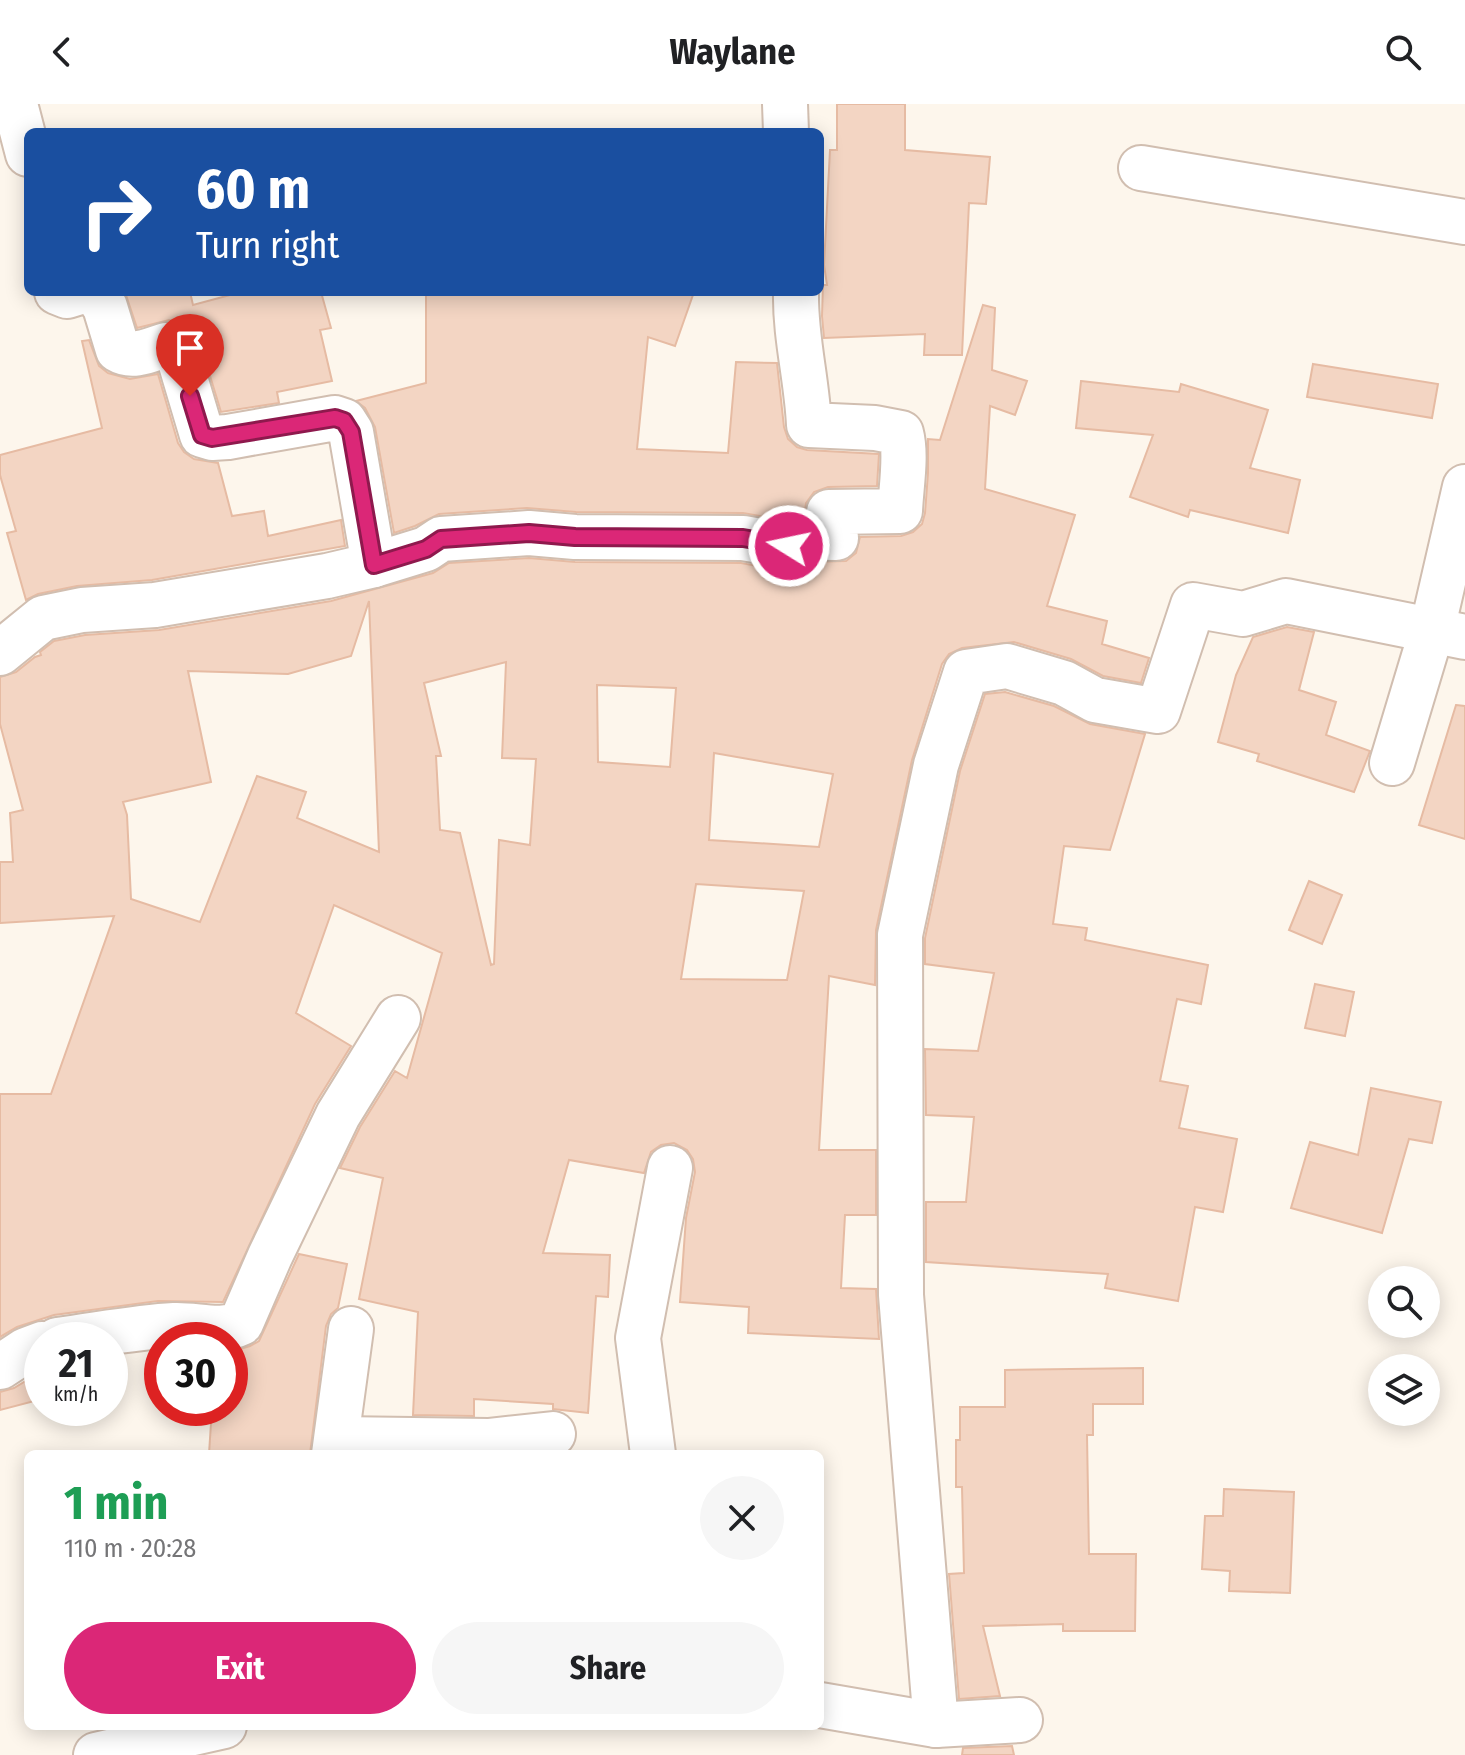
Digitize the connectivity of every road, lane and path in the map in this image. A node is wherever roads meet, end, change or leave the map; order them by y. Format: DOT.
graph roads {
  1 [pos="15,104"];
  2 [pos="785,104"];
  3 [pos="786,128"];
  4 [pos="24,139"];
  5 [pos="1141,168"];
  6 [pos="1465,222"];
  7 [pos="98,296"];
  8 [pos="796,296"];
  9 [pos="1465,487"];
  10 [pos="374,565"];
  11 [pos="1448,634"];
  12 [pos="0,653"];
  13 [pos="1392,763"];
  14 [pos="398,1018"];
  15 [pos="670,1168"];
  16 [pos="351,1329"];
  17 [pos="128,1331"];
  18 [pos="24,1351"];
  19 [pos="0,1367"];
  20 [pos="553,1434"];
  21 [pos="336,1447"];
  22 [pos="487,1448"];
  23 [pos="652,1450"];
  24 [pos="824,1706"];
  25 [pos="1020,1720"];
  26 [pos="936,1725"];
  27 [pos="206,1730"];
  28 [pos="96,1755"];
  1 -- 4 [label="street"];
  2 -- 3 [label="street"];
  5 -- 6 [label="street"];
  7 -- 10 [label="street"];
  8 -- 10 [label="street"];
  9 -- 11 [label="street"];
  10 -- 12 [label="street"];
  11 -- 13 [label="street"];
  11 -- 26 [label="street"];
  14 -- 17 [label="street"];
  15 -- 23 [label="street"];
  16 -- 21 [label="street"];
  18 -- 19 [label="street"];
  20 -- 22 [label="street"];
  21 -- 22 [label="street"];
  24 -- 26 [label="street"];
  25 -- 26 [label="street"];
  27 -- 28 [label="street"];
}
